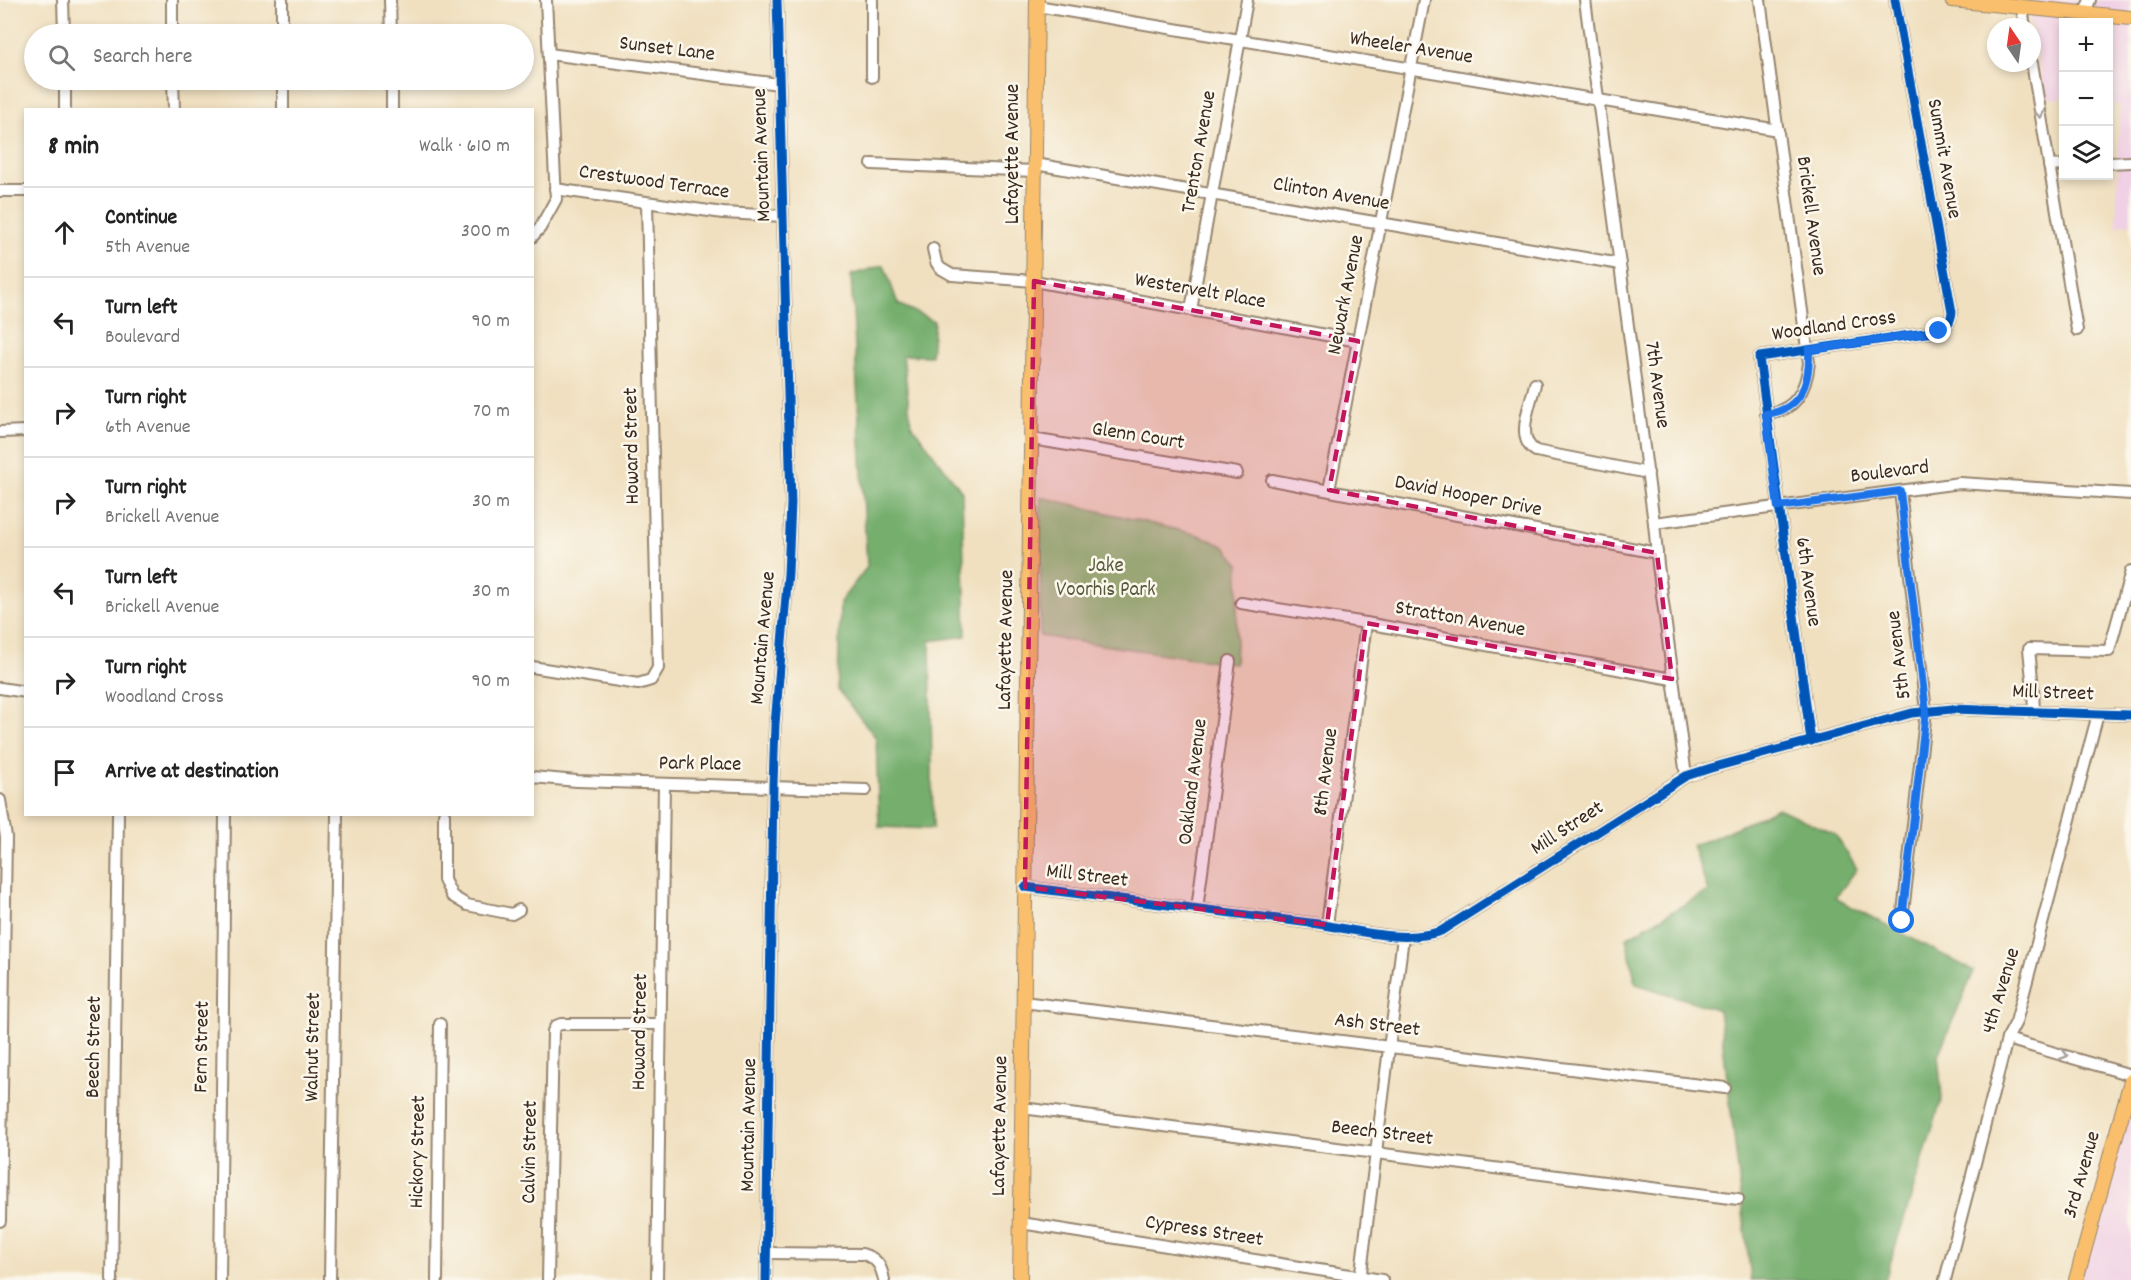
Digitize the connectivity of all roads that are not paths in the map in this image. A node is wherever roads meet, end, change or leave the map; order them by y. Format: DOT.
graph roads {
  1 [pos="63,0"];
  2 [pos="172,0"];
  3 [pos="282,0"];
  4 [pos="390,0"];
  5 [pos="546,0"];
  6 [pos="777,0"];
  7 [pos="872,0"];
  8 [pos="1247,0"];
  9 [pos="1424,0"];
  10 [pos="1585,0"];
  11 [pos="1760,0"];
  12 [pos="1895,0"];
  13 [pos="1952,0"];
  14 [pos="2090,0"];
  15 [pos="1037,3"];
  16 [pos="2022,8"];
  17 [pos="2084,14"];
  18 [pos="2024,18"];
  19 [pos="2131,18"];
  20 [pos="64,24"];
  21 [pos="172,24"];
  22 [pos="282,24"];
  23 [pos="391,24"];
  24 [pos="1240,40"];
  25 [pos="549,54"];
  26 [pos="1411,69"];
  27 [pos="2033,72"];
  28 [pos="872,77"];
  29 [pos="779,84"];
  30 [pos="65,90"];
  31 [pos="173,90"];
  32 [pos="283,90"];
  33 [pos="392,90"];
  34 [pos="1598,100"];
  35 [pos="65,108"];
  36 [pos="174,108"];
  37 [pos="283,108"];
  38 [pos="392,108"];
  39 [pos="1778,130"];
  40 [pos="2131,162"];
  41 [pos="2113,163"];
  42 [pos="872,164"];
  43 [pos="2059,165"];
  44 [pos="2049,166"];
  45 [pos="1035,168"];
  46 [pos="555,189"];
  47 [pos="0,191"];
  48 [pos="24,191"];
  49 [pos="1212,195"];
  50 [pos="647,203"];
  51 [pos="783,216"];
  52 [pos="1381,224"];
  53 [pos="534,235"];
  54 [pos="933,249"];
  55 [pos="1620,264"];
  56 [pos="1034,282"];
  57 [pos="1191,310"];
  58 [pos="1948,324"];
  59 [pos="2077,330"];
  60 [pos="1358,341"];
  61 [pos="1809,350"];
  62 [pos="1759,357"];
  63 [pos="1535,384"];
  64 [pos="1766,414"];
  65 [pos="24,431"];
  66 [pos="0,432"];
  67 [pos="1032,440"];
  68 [pos="1648,473"];
  69 [pos="1238,474"];
  70 [pos="1272,480"];
  71 [pos="1329,490"];
  72 [pos="1900,491"];
  73 [pos="2131,494"];
  74 [pos="1778,507"];
  75 [pos="1654,523"];
  76 [pos="1657,553"];
  77 [pos="2131,571"];
  78 [pos="1241,603"];
  79 [pos="1366,623"];
  80 [pos="1230,661"];
  81 [pos="534,667"];
  82 [pos="1672,679"];
  83 [pos="0,688"];
  84 [pos="24,692"];
  85 [pos="1926,711"];
  86 [pos="2034,712"];
  87 [pos="2097,714"];
  88 [pos="2131,715"];
  89 [pos="1810,741"];
  90 [pos="1686,776"];
  91 [pos="534,777"];
  92 [pos="664,784"];
  93 [pos="773,786"];
  94 [pos="866,790"];
  95 [pos="0,800"];
  96 [pos="118,816"];
  97 [pos="225,816"];
  98 [pos="337,816"];
  99 [pos="444,816"];
  100 [pos="1025,887"];
  101 [pos="1197,909"];
  102 [pos="519,910"];
  103 [pos="1902,921"];
  104 [pos="1327,925"];
  105 [pos="1403,937"];
  106 [pos="1023,1002"];
  107 [pos="440,1024"];
  108 [pos="660,1024"];
  109 [pos="2007,1039"];
  110 [pos="1389,1047"];
  111 [pos="2131,1075"];
  112 [pos="2131,1081"];
  113 [pos="1725,1089"];
  114 [pos="1022,1108"];
  115 [pos="1376,1153"];
  116 [pos="1738,1199"];
  117 [pos="0,1221"];
  118 [pos="1021,1223"];
  119 [pos="766,1253"];
  120 [pos="1360,1278"];
  121 [pos="112,1280"];
  122 [pos="220,1280"];
  123 [pos="330,1280"];
  124 [pos="437,1280"];
  125 [pos="548,1280"];
  126 [pos="657,1280"];
  127 [pos="766,1280"];
  128 [pos="884,1280"];
  129 [pos="1020,1280"];
  130 [pos="1382,1280"];
  131 [pos="1945,1280"];
  132 [pos="2076,1280"];
  1 -- 20 [label="street"];
  2 -- 21 [label="street"];
  3 -- 22 [label="street"];
  4 -- 23 [label="street"];
  5 -- 25 [label="street"];
  6 -- 29 [label="street, Mountain Avenue"];
  7 -- 28 [label="street"];
  8 -- 24 [label="street, Trenton Avenue"];
  9 -- 26 [label="street, Newark Avenue"];
  10 -- 34 [label="street, 7th Avenue"];
  11 -- 39 [label="street, Brickell Avenue"];
  12 -- 58 [label="street, Summit Avenue"];
  13 -- 16 [label="main road"];
  14 -- 17 [label="street"];
  15 -- 24 [label="street, Wheeler Avenue"];
  15 -- 45 [label="main road, Lafayette Avenue"];
  16 -- 17 [label="main road"];
  16 -- 18 [label="street"];
  17 -- 19 [label="main road"];
  24 -- 26 [label="street, Wheeler Avenue"];
  24 -- 49 [label="street, Trenton Avenue"];
  25 -- 29 [label="street, Sunset Lane"];
  25 -- 46 [label="street"];
  26 -- 34 [label="street, Wheeler Avenue"];
  26 -- 52 [label="street, Newark Avenue"];
  27 -- 44 [label="street, one-way"];
  29 -- 51 [label="street, Mountain Avenue"];
  30 -- 35 [label="street"];
  31 -- 36 [label="street"];
  32 -- 37 [label="street"];
  33 -- 38 [label="street"];
  34 -- 39 [label="street, Wheeler Avenue"];
  34 -- 55 [label="street, 7th Avenue"];
  39 -- 61 [label="street, Brickell Avenue"];
  40 -- 41 [label="street"];
  42 -- 45 [label="street, Clinton Avenue"];
  43 -- 44 [label="street"];
  44 -- 59 [label="street"];
  45 -- 49 [label="street, Clinton Avenue"];
  45 -- 56 [label="main road, Lafayette Avenue"];
  46 -- 50 [label="street, Crestwood Terrace"];
  46 -- 53 [label="street"];
  47 -- 48 [label="street"];
  49 -- 52 [label="street, Clinton Avenue"];
  49 -- 57 [label="street, Trenton Avenue"];
  50 -- 51 [label="street, Crestwood Terrace"];
  50 -- 81 [label="street, Howard Street"];
  51 -- 93 [label="street, Mountain Avenue"];
  52 -- 55 [label="street, Clinton Avenue"];
  52 -- 60 [label="street, Newark Avenue"];
  54 -- 56 [label="street, Westervelt Place"];
  55 -- 68 [label="street, 7th Avenue"];
  56 -- 57 [label="street, Westervelt Place"];
  56 -- 67 [label="main road, Lafayette Avenue"];
  57 -- 60 [label="street, Westervelt Place"];
  58 -- 61 [label="street, Woodland Cross"];
  60 -- 71 [label="street, Newark Avenue"];
  61 -- 62 [label="street, Woodland Cross"];
  61 -- 64 [label="street, Brickell Avenue"];
  62 -- 64 [label="street, 6th Avenue"];
  63 -- 68 [label="street"];
  64 -- 74 [label="street, 6th Avenue"];
  65 -- 66 [label="street"];
  67 -- 69 [label="street, Glenn Court"];
  67 -- 100 [label="main road, Lafayette Avenue"];
  68 -- 75 [label="street, 7th Avenue"];
  70 -- 71 [label="street, David Hooper Drive"];
  71 -- 76 [label="street, David Hooper Drive"];
  72 -- 73 [label="street, Boulevard"];
  72 -- 74 [label="street, Boulevard"];
  72 -- 85 [label="street, 5th Avenue"];
  74 -- 75 [label="street, Boulevard"];
  74 -- 89 [label="street, 6th Avenue"];
  75 -- 76 [label="street, 7th Avenue"];
  76 -- 82 [label="street, 7th Avenue"];
  77 -- 86 [label="street"];
  78 -- 79 [label="street, Stratton Avenue"];
  79 -- 82 [label="street, Stratton Avenue"];
  79 -- 104 [label="street, 8th Avenue"];
  80 -- 101 [label="street, Oakland Avenue"];
  82 -- 90 [label="street, 7th Avenue"];
  83 -- 84 [label="street"];
  85 -- 86 [label="street, Mill Street"];
  85 -- 89 [label="street, Mill Street"];
  85 -- 103 [label="street, 5th Avenue"];
  86 -- 87 [label="street, Mill Street"];
  87 -- 88 [label="street, Mill Street"];
  87 -- 109 [label="street, 4th Avenue"];
  89 -- 90 [label="street, Mill Street"];
  90 -- 105 [label="street, Mill Street"];
  91 -- 92 [label="street, Park Place"];
  92 -- 93 [label="street, Park Place"];
  92 -- 108 [label="street, Howard Street"];
  93 -- 94 [label="street, Park Place"];
  93 -- 119 [label="street, Mountain Avenue"];
  95 -- 117 [label="street"];
  96 -- 121 [label="street, Beech Street"];
  97 -- 122 [label="street, Fern Street"];
  98 -- 123 [label="street, Walnut Street"];
  99 -- 102 [label="street"];
  100 -- 101 [label="street, Mill Street"];
  100 -- 106 [label="main road, Lafayette Avenue"];
  101 -- 104 [label="street, Mill Street"];
  104 -- 105 [label="street, Mill Street"];
  105 -- 110 [label="street"];
  106 -- 110 [label="street, Ash Street"];
  106 -- 114 [label="main road, Lafayette Avenue"];
  107 -- 124 [label="street, Hickory Street"];
  108 -- 125 [label="street, Calvin Street"];
  108 -- 126 [label="street, Howard Street"];
  109 -- 111 [label="street, one-way"];
  109 -- 131 [label="street, 4th Avenue"];
  110 -- 113 [label="street, Ash Street"];
  110 -- 115 [label="street"];
  112 -- 132 [label="main road, 3rd Avenue"];
  114 -- 115 [label="street, Beech Street"];
  114 -- 118 [label="main road, Lafayette Avenue"];
  115 -- 116 [label="street, Beech Street"];
  115 -- 120 [label="street"];
  118 -- 120 [label="street, Cypress Street"];
  118 -- 129 [label="main road, Lafayette Avenue"];
  119 -- 127 [label="street, Mountain Avenue"];
  119 -- 128 [label="street"];
  120 -- 130 [label="street, Cypress Street"];
}
